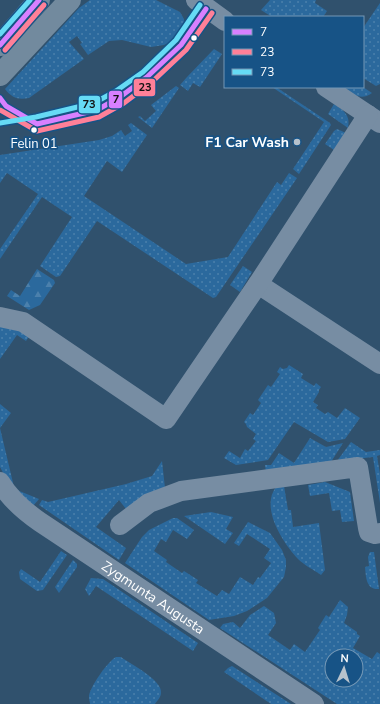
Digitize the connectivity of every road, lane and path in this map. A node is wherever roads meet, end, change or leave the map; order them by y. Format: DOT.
graph roads {
  1 [pos="39,0"];
  2 [pos="184,0"];
  3 [pos="70,1"];
  4 [pos="205,3"];
  5 [pos="224,20"];
  6 [pos="0,45"];
  7 [pos="0,75"];
  8 [pos="328,88"];
  9 [pos="374,119"];
  10 [pos="258,284"];
  11 [pos="0,317"];
  12 [pos="380,364"];
  13 [pos="0,482"];
  14 [pos="120,525"];
  15 [pos="380,533"];
  16 [pos="314,704"];
  1 -- 6 [label="street"];
  2 -- 4 [label="street"];
  3 -- 7 [label="street"];
  4 -- 5 [label="street"];
  8 -- 9 [label="street"];
  9 -- 10 [label="street"];
  10 -- 11 [label="street"];
  10 -- 12 [label="street"];
  13 -- 16 [label="street, Zygmunta Augusta"];
  14 -- 15 [label="street"];
}
